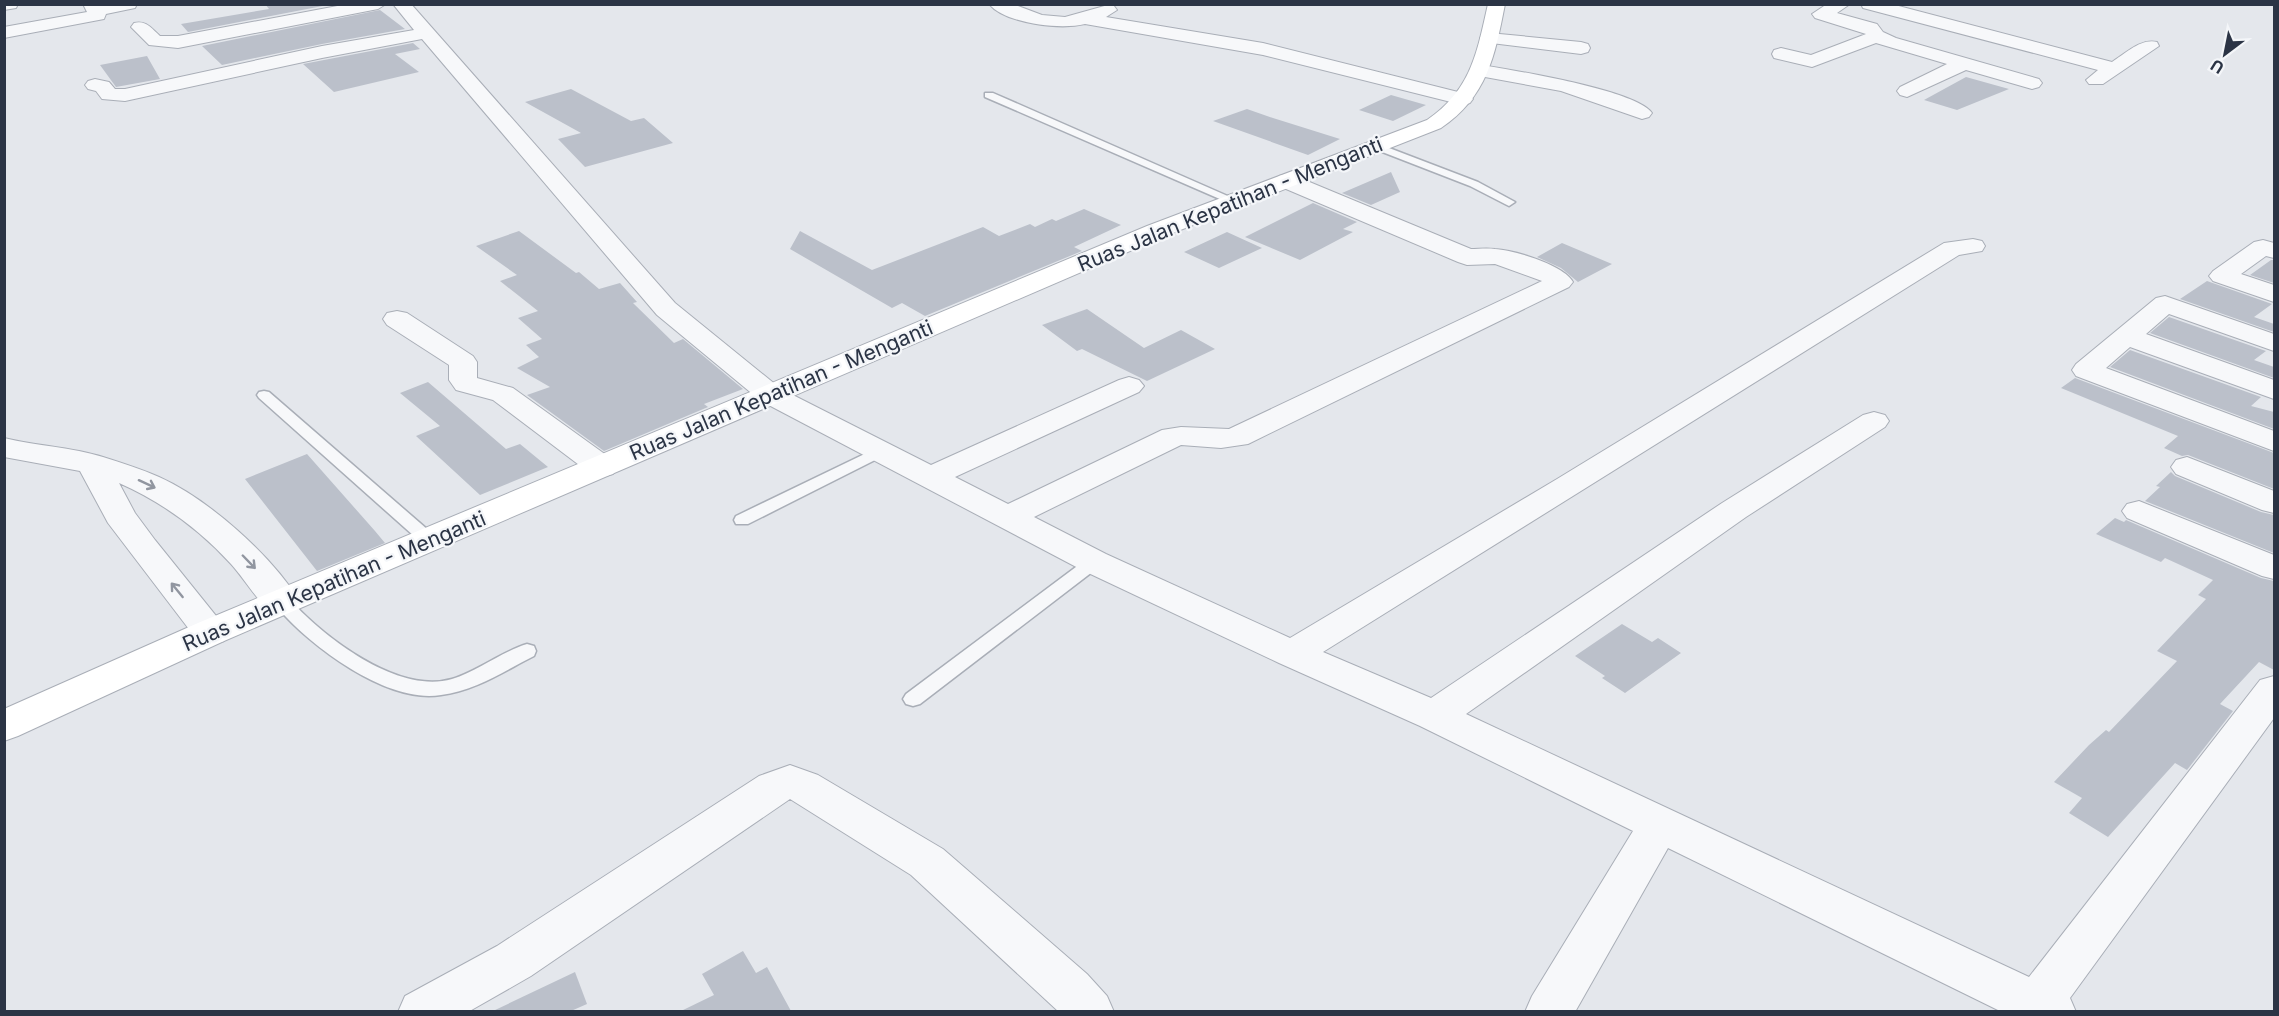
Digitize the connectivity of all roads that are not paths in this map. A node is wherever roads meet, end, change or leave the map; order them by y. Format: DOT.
graph roads {
  1 [pos="10,4"];
  2 [pos="129,4"];
  3 [pos="378,4"];
  4 [pos="401,4"];
  5 [pos="997,4"];
  6 [pos="1121,4"];
  7 [pos="1497,4"];
  8 [pos="1842,4"];
  9 [pos="1869,4"];
  10 [pos="4,5"];
  11 [pos="94,8"];
  12 [pos="1088,19"];
  13 [pos="1192,19"];
  14 [pos="140,27"];
  15 [pos="1160,32"];
  16 [pos="4,33"];
  17 [pos="426,33"];
  18 [pos="1876,36"];
  19 [pos="1489,38"];
  20 [pos="2150,46"];
  21 [pos="1581,48"];
  22 [pos="1781,54"];
  23 [pos="1965,63"];
  24 [pos="2113,68"];
  25 [pos="1481,71"];
  26 [pos="2032,83"];
  27 [pos="2090,84"];
  28 [pos="94,85"];
  29 [pos="1907,91"];
  30 [pos="989,95"];
  31 [pos="1463,99"];
  32 [pos="1642,113"];
  33 [pos="1376,146"];
  34 [pos="1287,181"];
  35 [pos="1233,201"];
  36 [pos="1509,202"];
  37 [pos="1973,246"];
  38 [pos="2269,249"];
  39 [pos="2274,294"];
  40 [pos="397,319"];
  41 [pos="2126,336"];
  42 [pos="2274,343"];
  43 [pos="1129,386"];
  44 [pos="2274,390"];
  45 [pos="264,395"];
  46 [pos="771,395"];
  47 [pos="1874,421"];
  48 [pos="2274,442"];
  49 [pos="4,447"];
  50 [pos="879,452"];
  51 [pos="92,464"];
  52 [pos="602,467"];
  53 [pos="2187,467"];
  54 [pos="928,478"];
  55 [pos="2274,503"];
  56 [pos="2139,511"];
  57 [pos="1005,518"];
  58 [pos="742,520"];
  59 [pos="429,540"];
  60 [pos="1094,562"];
  61 [pos="2274,568"];
  62 [pos="283,603"];
  63 [pos="211,632"];
  64 [pos="527,651"];
  65 [pos="1292,654"];
  66 [pos="2274,690"];
  67 [pos="913,699"];
  68 [pos="1434,716"];
  69 [pos="4,726"];
  70 [pos="1659,825"];
  71 [pos="2044,1008"];
  72 [pos="422,1011"];
  73 [pos="1090,1011"];
  74 [pos="1549,1011"];
  1 -- 10 [label="street"];
  2 -- 11 [label="street"];
  3 -- 14 [label="street"];
  4 -- 17 [label="street"];
  5 -- 12 [label="street"];
  6 -- 12 [label="street"];
  7 -- 19 [label="main road, Ruas Jalan Kepatihan - Menganti"];
  8 -- 18 [label="street"];
  9 -- 24 [label="street"];
  11 -- 16 [label="street"];
  12 -- 15 [label="street"];
  13 -- 15 [label="street"];
  15 -- 31 [label="street"];
  17 -- 28 [label="street"];
  17 -- 46 [label="street"];
  18 -- 22 [label="street"];
  18 -- 23 [label="street"];
  19 -- 21 [label="street"];
  19 -- 25 [label="main road, Ruas Jalan Kepatihan - Menganti"];
  20 -- 24 [label="street"];
  23 -- 26 [label="street"];
  23 -- 29 [label="street"];
  24 -- 27 [label="street"];
  25 -- 31 [label="main road, Ruas Jalan Kepatihan - Menganti"];
  25 -- 32 [label="street"];
  30 -- 35 [label="lane"];
  31 -- 33 [label="main road, Ruas Jalan Kepatihan - Menganti"];
  33 -- 34 [label="main road, Ruas Jalan Kepatihan - Menganti"];
  33 -- 36 [label="lane"];
  34 -- 35 [label="main road, Ruas Jalan Kepatihan - Menganti"];
  34 -- 57 [label="street"];
  35 -- 46 [label="main road, Ruas Jalan Kepatihan - Menganti"];
  37 -- 65 [label="street"];
  38 -- 39 [label="street"];
  40 -- 52 [label="street"];
  41 -- 42 [label="street"];
  41 -- 44 [label="street"];
  41 -- 48 [label="street"];
  43 -- 54 [label="street"];
  45 -- 59 [label="lane"];
  46 -- 50 [label="street"];
  46 -- 52 [label="main road, Ruas Jalan Kepatihan - Menganti"];
  47 -- 68 [label="street"];
  49 -- 51 [label="street"];
  50 -- 54 [label="street"];
  50 -- 58 [label="lane"];
  51 -- 62 [label="street, one-way"];
  63 -- 51 [label="street, one-way"];
  52 -- 59 [label="main road, Ruas Jalan Kepatihan - Menganti"];
  53 -- 55 [label="street"];
  54 -- 57 [label="street"];
  56 -- 61 [label="street"];
  57 -- 60 [label="street"];
  59 -- 62 [label="main road, Ruas Jalan Kepatihan - Menganti"];
  60 -- 65 [label="street"];
  60 -- 67 [label="lane"];
  62 -- 63 [label="main road, Ruas Jalan Kepatihan - Menganti"];
  62 -- 64 [label="lane"];
  63 -- 69 [label="main road, Ruas Jalan Kepatihan - Menganti"];
  65 -- 68 [label="street"];
  66 -- 71 [label="street"];
  68 -- 70 [label="street"];
  70 -- 71 [label="street"];
  70 -- 74 [label="street"];
  72 -- 73 [label="street"];
}
